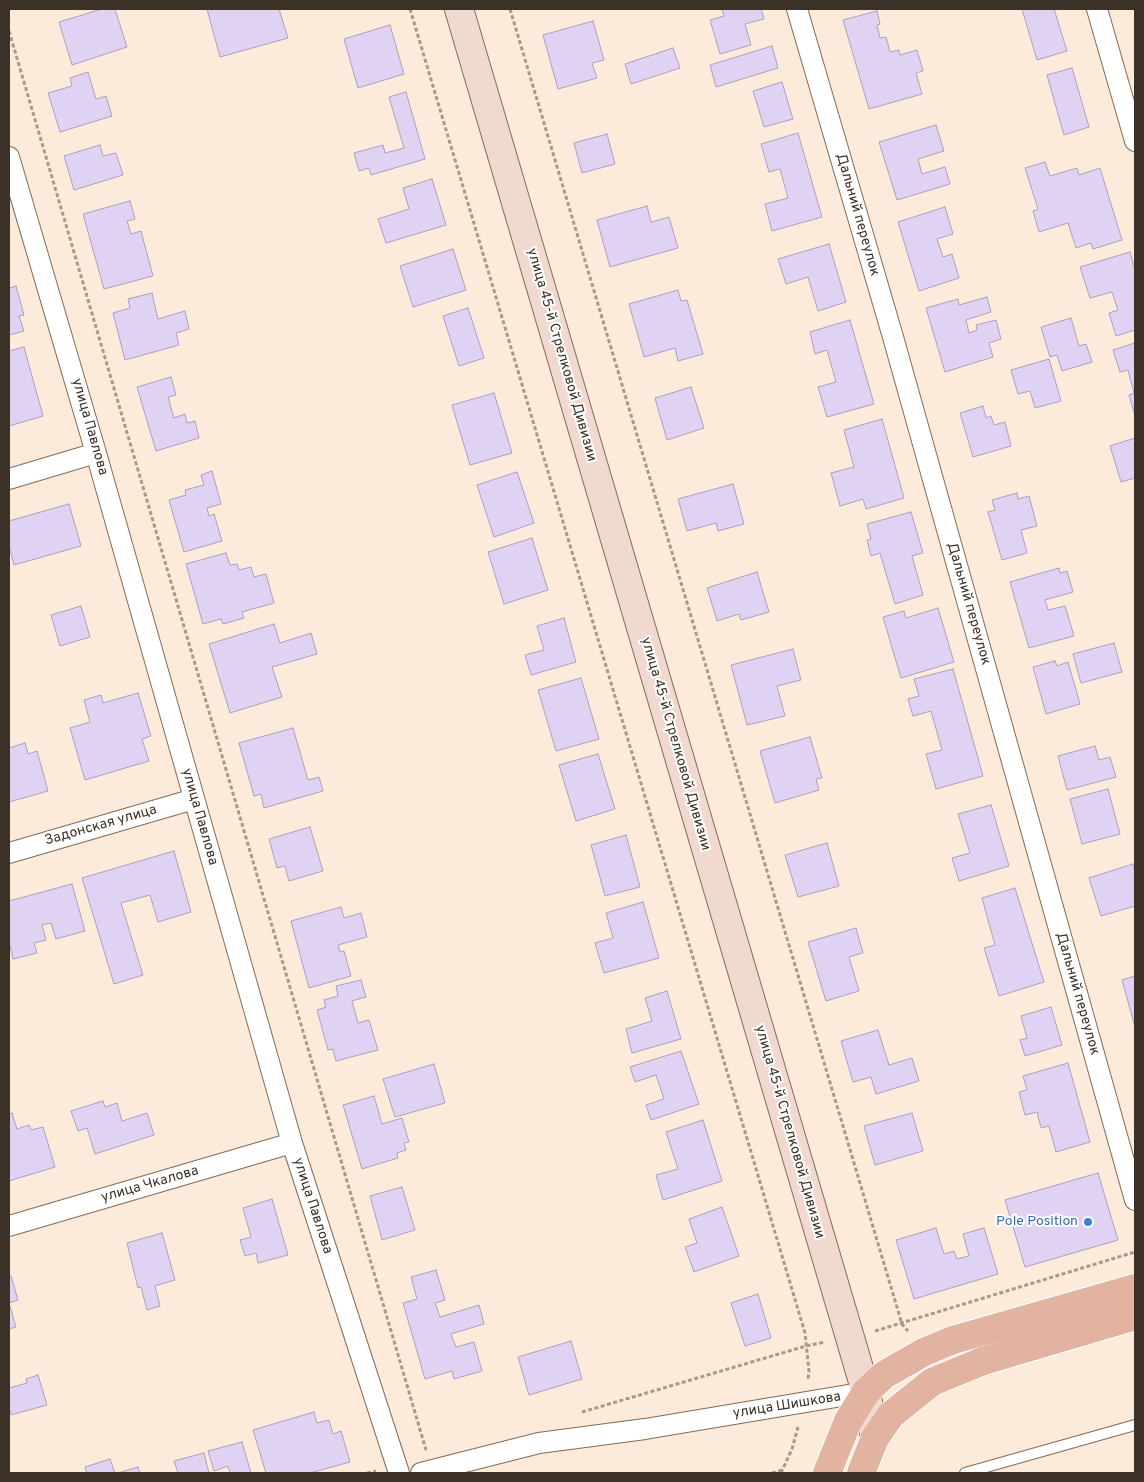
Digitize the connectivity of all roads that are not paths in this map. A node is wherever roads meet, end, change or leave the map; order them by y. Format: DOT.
graph roads {
  1 [pos="459,9"];
  2 [pos="797,9"];
  3 [pos="1097,9"];
  4 [pos="1135,141"];
  5 [pos="9,157"];
  6 [pos="96,453"];
  7 [pos="9,479"];
  8 [pos="194,799"];
  9 [pos="9,853"];
  10 [pos="292,1143"];
  11 [pos="1135,1200"];
  12 [pos="9,1226"];
  13 [pos="1135,1288"];
  14 [pos="1135,1316"];
  15 [pos="866,1392"];
  16 [pos="1135,1425"];
  17 [pos="875,1438"];
  18 [pos="397,1469"];
  19 [pos="421,1473"];
  20 [pos="827,1473"];
  21 [pos="861,1473"];
  22 [pos="964,1473"];
  1 -- 15 [label="main road, улица 45-й Стрелковой Дивизии"];
  2 -- 11 [label="street, Дальний переулок"];
  3 -- 4 [label="street"];
  5 -- 6 [label="street, улица Павлова"];
  6 -- 7 [label="street"];
  6 -- 8 [label="street, улица Павлова"];
  8 -- 9 [label="street, Задонская улица"];
  8 -- 10 [label="street, улица Павлова"];
  10 -- 12 [label="street, улица Чкалова"];
  10 -- 18 [label="street, улица Павлова"];
  13 -- 15 [label="main road"];
  14 -- 17 [label="main road"];
  15 -- 17 [label="main road, улица 45-й Стрелковой Дивизии"];
  15 -- 19 [label="street, улица Шишкова"];
  15 -- 20 [label="main road"];
  16 -- 22 [label="lane"];
  17 -- 21 [label="main road"];
}
